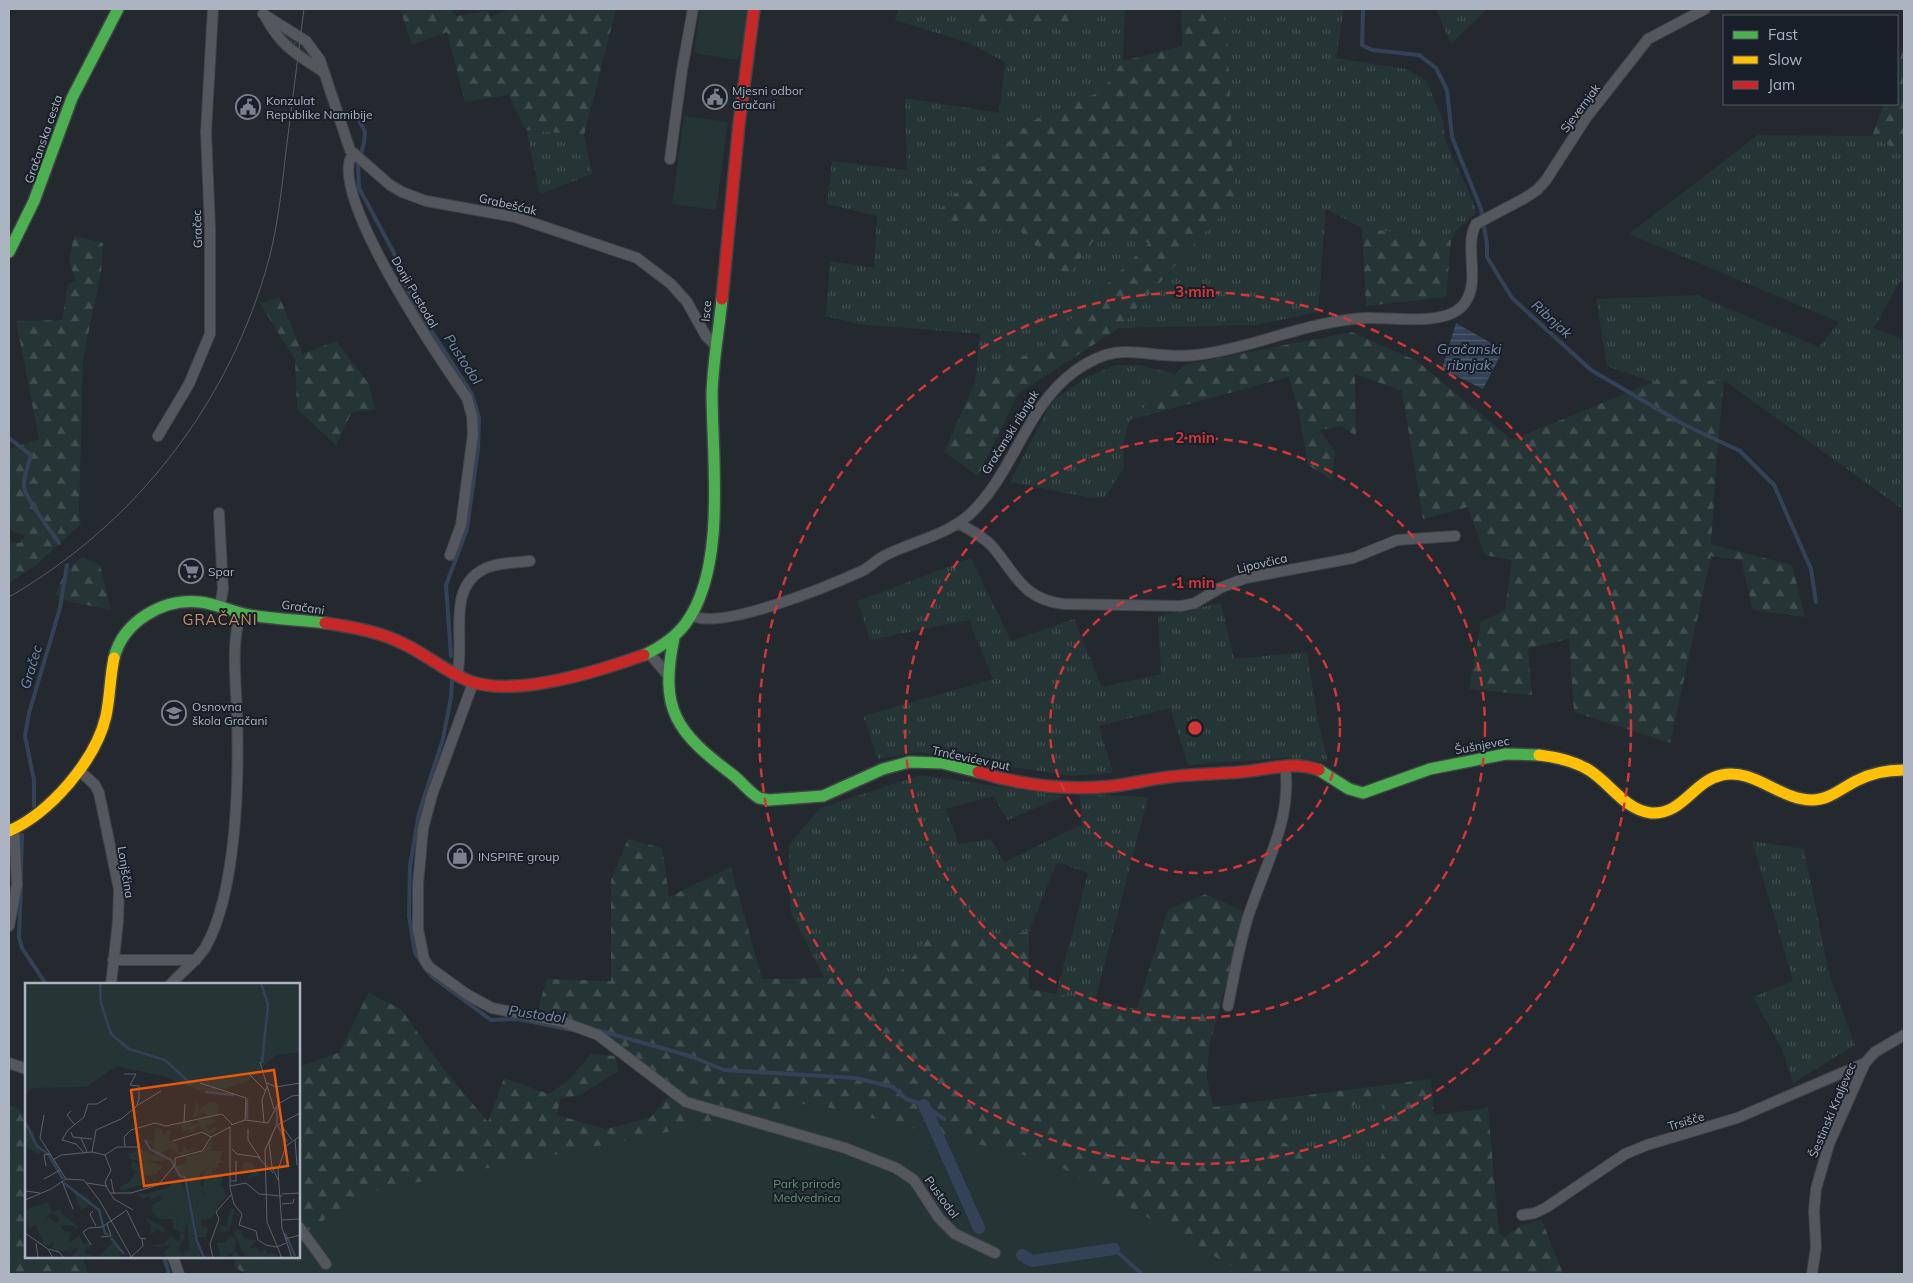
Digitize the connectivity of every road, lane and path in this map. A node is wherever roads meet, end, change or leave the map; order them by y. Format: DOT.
graph roads {
  1 [pos="118,9"];
  2 [pos="214,9"];
  3 [pos="693,9"];
  4 [pos="754,9"];
  5 [pos="1705,9"];
  6 [pos="262,11"];
  7 [pos="322,71"];
  8 [pos="359,158"];
  9 [pos="670,159"];
  10 [pos="1476,224"];
  11 [pos="9,252"];
  12 [pos="715,344"];
  13 [pos="158,436"];
  14 [pos="220,513"];
  15 [pos="958,523"];
  16 [pos="1455,536"];
  17 [pos="450,555"];
  18 [pos="530,561"];
  19 [pos="220,606"];
  20 [pos="240,613"];
  21 [pos="691,614"];
  22 [pos="674,638"];
  23 [pos="649,653"];
  24 [pos="666,673"];
  25 [pos="457,675"];
  26 [pos="473,683"];
  27 [pos="1285,766"];
  28 [pos="1904,770"];
  29 [pos="80,771"];
  30 [pos="11,830"];
  31 [pos="9,926"];
  32 [pos="113,960"];
  33 [pos="196,960"];
  34 [pos="111,983"];
  35 [pos="172,983"];
  36 [pos="1228,1006"];
  37 [pos="1904,1035"];
  38 [pos="9,1063"];
  39 [pos="1865,1064"];
  40 [pos="25,1068"];
  41 [pos="1522,1215"];
  42 [pos="300,1229"];
  43 [pos="995,1254"];
  44 [pos="173,1258"];
  45 [pos="326,1264"];
  46 [pos="179,1274"];
  47 [pos="1812,1274"];
  1 -- 11 [label="street, Gračanska cesta"];
  2 -- 13 [label="street, Gračec"];
  3 -- 9 [label="street"];
  4 -- 12 [label="street, Isce"];
  5 -- 10 [label="street, Sjevernjak"];
  6 -- 7 [label="street"];
  6 -- 7 [label="street"];
  7 -- 8 [label="street"];
  8 -- 12 [label="street, Grabešćak"];
  8 -- 17 [label="street, Donji Pustodol"];
  10 -- 15 [label="street, Gračanski ribnjak"];
  12 -- 21 [label="street, Isce"];
  14 -- 19 [label="street"];
  15 -- 16 [label="street, Lipovčica"];
  15 -- 21 [label="street, Gračanski ribnjak"];
  18 -- 25 [label="street"];
  19 -- 20 [label="street, Gračani"];
  19 -- 29 [label="street, Gračani"];
  20 -- 25 [label="street, Gračani"];
  20 -- 33 [label="street"];
  21 -- 22 [label="street, Gračani"];
  22 -- 23 [label="street, Gračani"];
  22 -- 24 [label="street, Trnčevićev put"];
  23 -- 24 [label="street, Trnčevićev put"];
  23 -- 26 [label="street, Gračani"];
  24 -- 27 [label="street, Trnčevićev put"];
  25 -- 26 [label="street, Gračani"];
  26 -- 43 [label="street, Pustodol"];
  27 -- 28 [label="street, Šušnjevec"];
  27 -- 36 [label="street"];
  29 -- 30 [label="street, Gračani"];
  29 -- 32 [label="street, Lonjščina"];
  30 -- 31 [label="street"];
  32 -- 33 [label="street"];
  32 -- 34 [label="street, Lonjščina"];
  33 -- 35 [label="street"];
  37 -- 39 [label="street, Šestinski Kraljevec"];
  38 -- 40 [label="street"];
  39 -- 41 [label="street, Trsišče"];
  39 -- 47 [label="street, Šestinski Kraljevec"];
  42 -- 45 [label="street"];
  44 -- 46 [label="street"];
}
